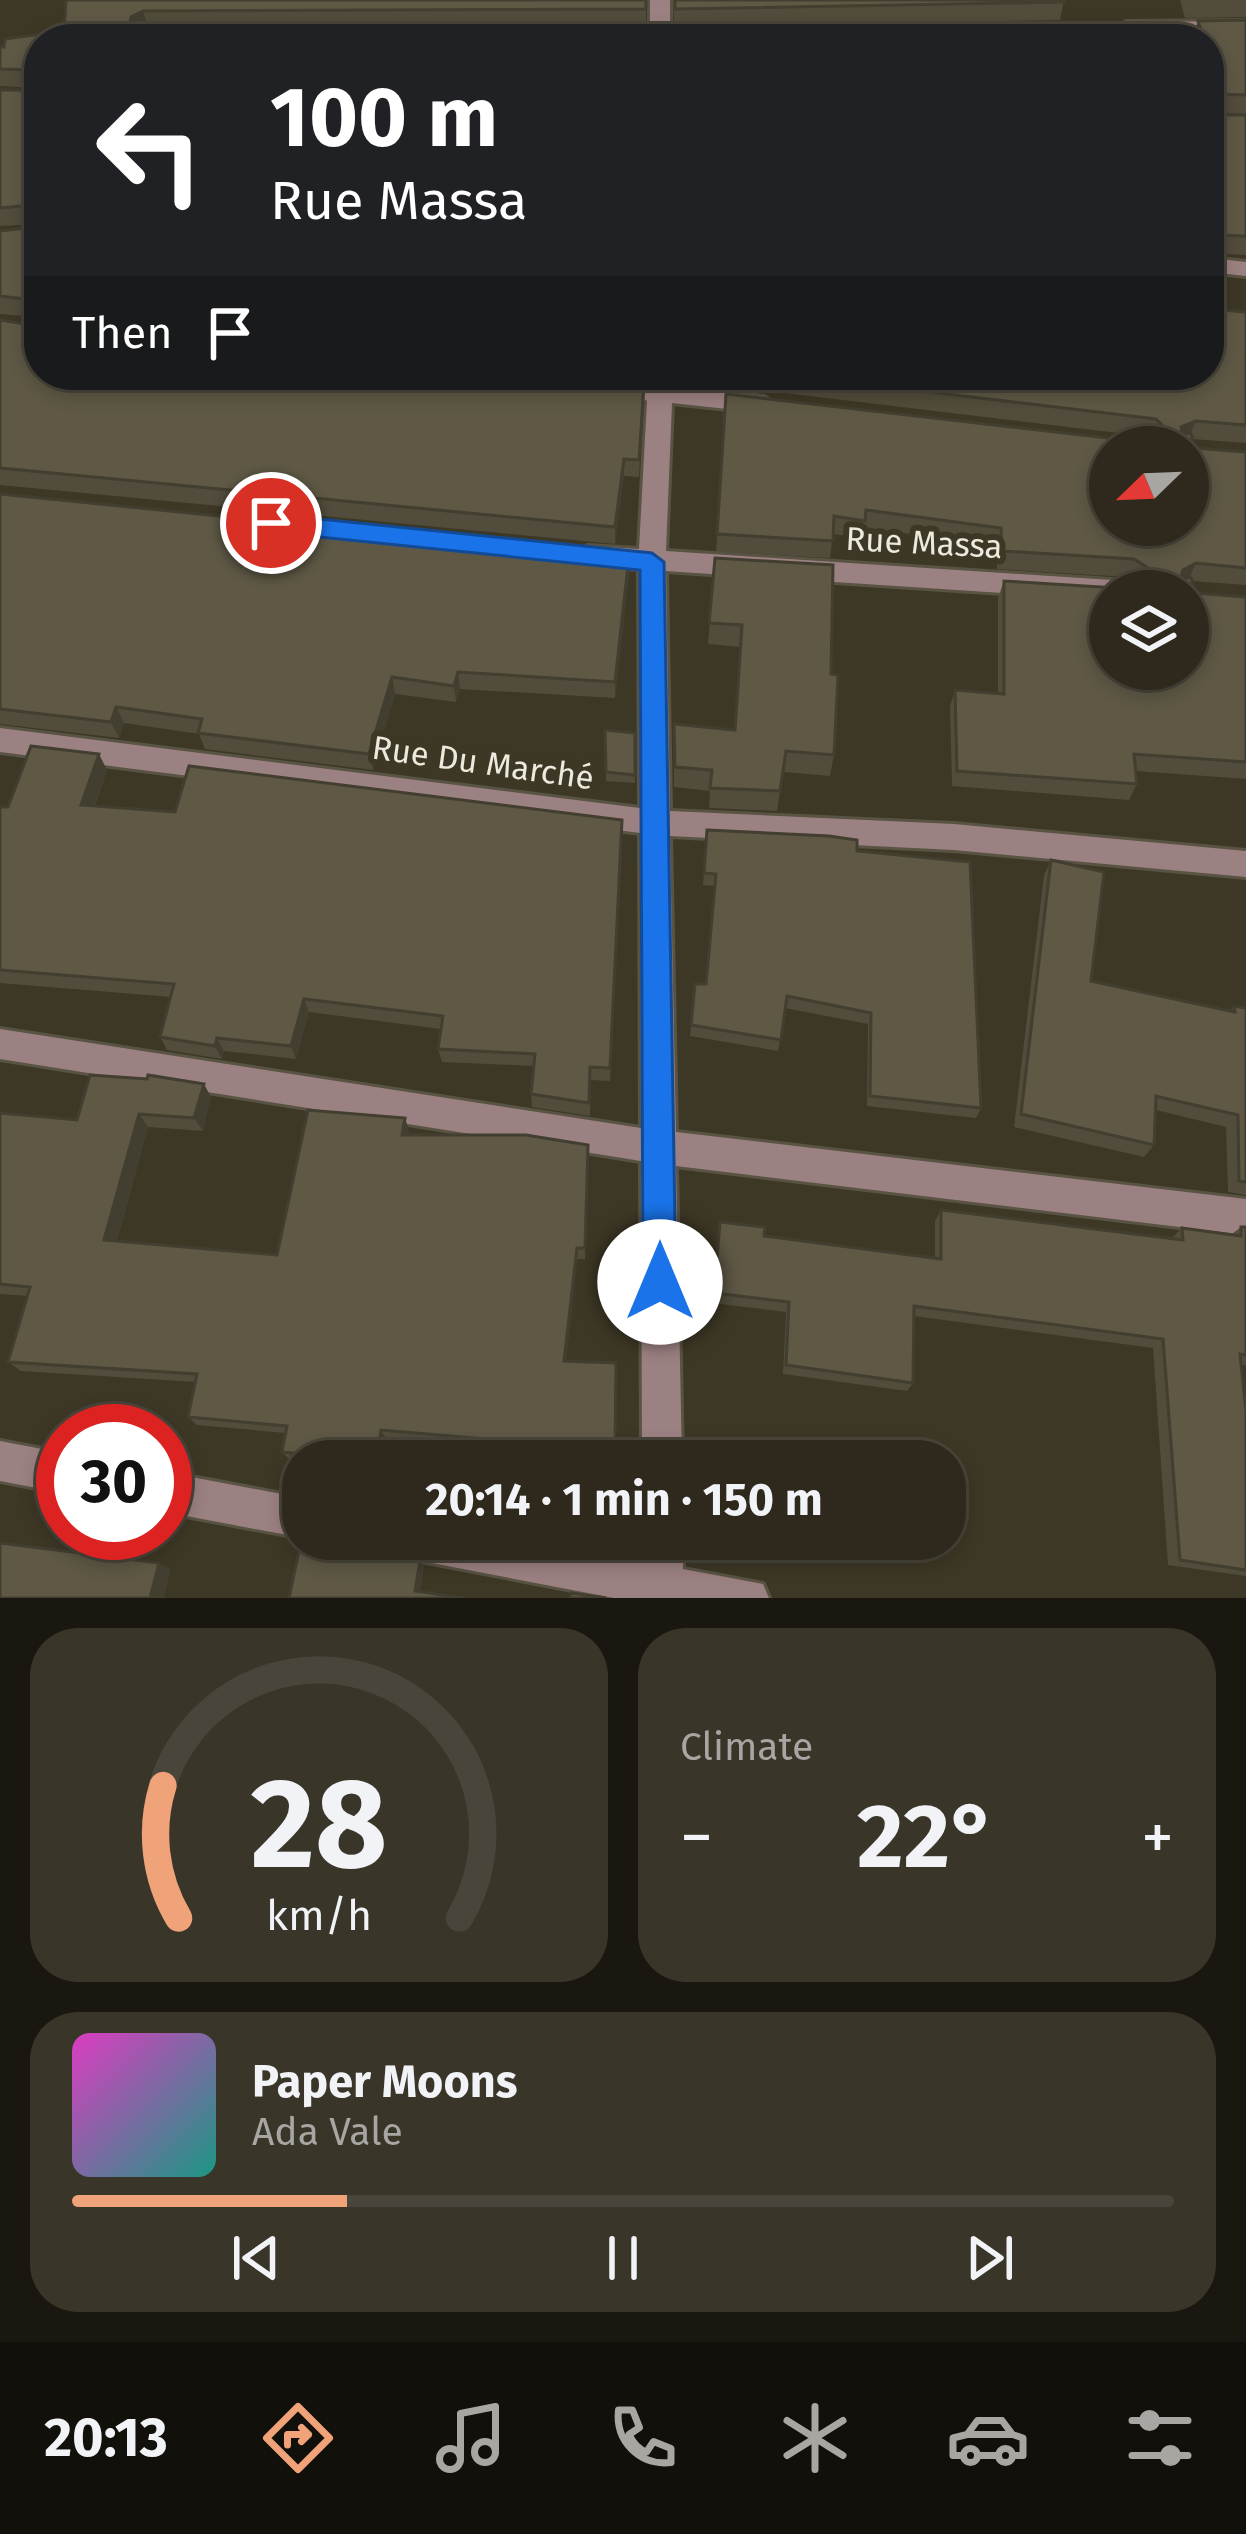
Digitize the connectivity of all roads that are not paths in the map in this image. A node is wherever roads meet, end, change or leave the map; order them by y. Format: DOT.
graph roads {
  1 [pos="660,390"];
  2 [pos="693,390"];
  3 [pos="797,409"];
  4 [pos="557,552"];
  5 [pos="652,562"];
  6 [pos="1089,589"];
  7 [pos="0,740"];
  8 [pos="657,823"];
  9 [pos="1246,864"];
  10 [pos="0,1044"];
  11 [pos="658,1147"];
  12 [pos="1246,1216"];
  13 [pos="662,1440"];
  14 [pos="0,1461"];
  15 [pos="36,1468"];
  16 [pos="192,1497"];
  17 [pos="282,1514"];
  18 [pos="509,1560"];
  19 [pos="663,1560"];
  20 [pos="663,1593"];
  21 [pos="749,1598"];
  1 -- 5 [label="street"];
  2 -- 3 [label="street"];
  4 -- 5 [label="street, Rue Massa"];
  5 -- 6 [label="street, Rue Massa"];
  5 -- 8 [label="street"];
  7 -- 8 [label="street, Rue Du Marché"];
  8 -- 9 [label="street, Rue Du Marché"];
  8 -- 11 [label="street"];
  10 -- 11 [label="street"];
  11 -- 12 [label="street"];
  11 -- 13 [label="street"];
  14 -- 15 [label="street"];
  16 -- 17 [label="street"];
  18 -- 20 [label="street"];
  19 -- 20 [label="street"];
  20 -- 21 [label="street"];
}
